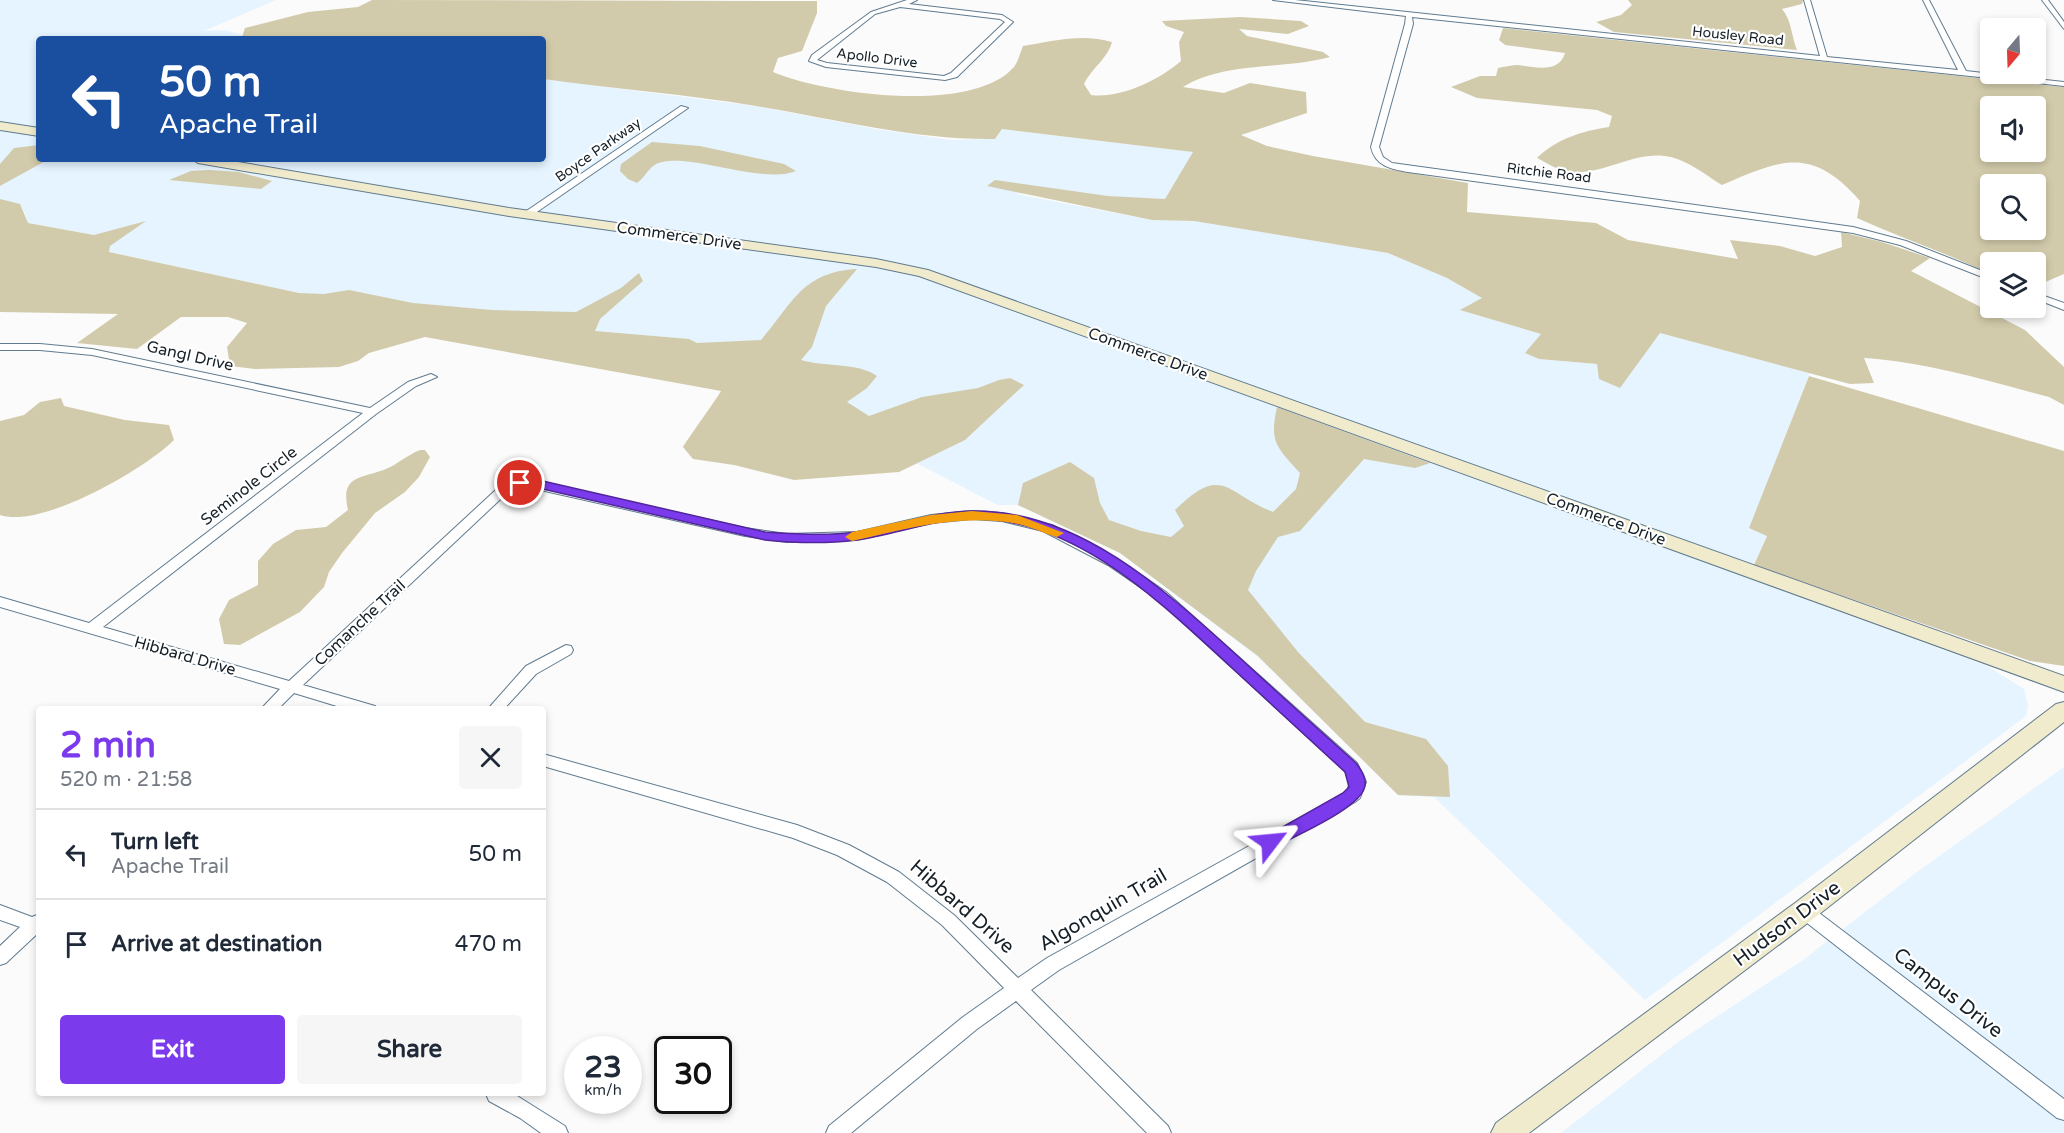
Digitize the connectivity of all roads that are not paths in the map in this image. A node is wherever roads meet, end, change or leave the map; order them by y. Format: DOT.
graph roads {
  1 [pos="914,0"];
  2 [pos="1276,0"];
  3 [pos="1808,0"];
  4 [pos="1926,0"];
  5 [pos="2045,0"];
  6 [pos="1369,1"];
  7 [pos="901,5"];
  8 [pos="1367,10"];
  9 [pos="1409,14"];
  10 [pos="2064,27"];
  11 [pos="1824,58"];
  12 [pos="1963,73"];
  13 [pos="2064,84"];
  14 [pos="684,108"];
  15 [pos="0,126"];
  16 [pos="36,132"];
  17 [pos="216,162"];
  18 [pos="528,214"];
  19 [pos="1980,273"];
  20 [pos="2046,300"];
  21 [pos="2064,308"];
  22 [pos="0,347"];
  23 [pos="431,377"];
  24 [pos="372,412"];
  25 [pos="0,602"];
  26 [pos="91,629"];
  27 [pos="566,650"];
  28 [pos="2064,684"];
  29 [pos="292,687"];
  30 [pos="271,706"];
  31 [pos="356,706"];
  32 [pos="498,706"];
  33 [pos="2064,710"];
  34 [pos="546,761"];
  35 [pos="1347,764"];
  36 [pos="1804,911"];
  37 [pos="0,912"];
  38 [pos="36,923"];
  39 [pos="36,926"];
  40 [pos="0,957"];
  41 [pos="1018,987"];
  42 [pos="499,1096"];
  43 [pos="2064,1112"];
  44 [pos="558,1133"];
  45 [pos="836,1133"];
  46 [pos="1161,1133"];
  47 [pos="1506,1133"];
  1 -- 7 [label="street"];
  2 -- 8 [label="street"];
  3 -- 11 [label="street"];
  4 -- 12 [label="street"];
  5 -- 10 [label="street"];
  6 -- 8 [label="street"];
  7 -- 7 [label="street, Apollo Drive"];
  8 -- 9 [label="street"];
  9 -- 11 [label="street, Housley Road"];
  9 -- 19 [label="street, Ritchie Road"];
  11 -- 12 [label="street, Housley Road"];
  12 -- 13 [label="street, Housley Road"];
  14 -- 18 [label="street, Boyce Parkway"];
  15 -- 16 [label="street"];
  17 -- 18 [label="street, Commerce Drive"];
  18 -- 28 [label="street, Commerce Drive"];
  20 -- 21 [label="street"];
  22 -- 24 [label="street, Gangl Drive"];
  23 -- 24 [label="street, Seminole Circle"];
  24 -- 26 [label="street, Seminole Circle"];
  25 -- 26 [label="street, Hibbard Drive"];
  26 -- 29 [label="street, Hibbard Drive"];
  27 -- 32 [label="street"];
  29 -- 30 [label="street, Comanche Trail"];
  29 -- 31 [label="street, Hibbard Drive"];
  29 -- 35 [label="street, Comanche Trail"];
  33 -- 36 [label="street, Hudson Drive"];
  34 -- 41 [label="street, Hibbard Drive"];
  35 -- 41 [label="street, Algonquin Trail"];
  36 -- 43 [label="street, Campus Drive"];
  36 -- 47 [label="street, Hudson Drive"];
  37 -- 38 [label="street"];
  39 -- 40 [label="street"];
  41 -- 45 [label="street, Algonquin Trail"];
  41 -- 46 [label="street, Hibbard Drive"];
  42 -- 44 [label="street"];
}
